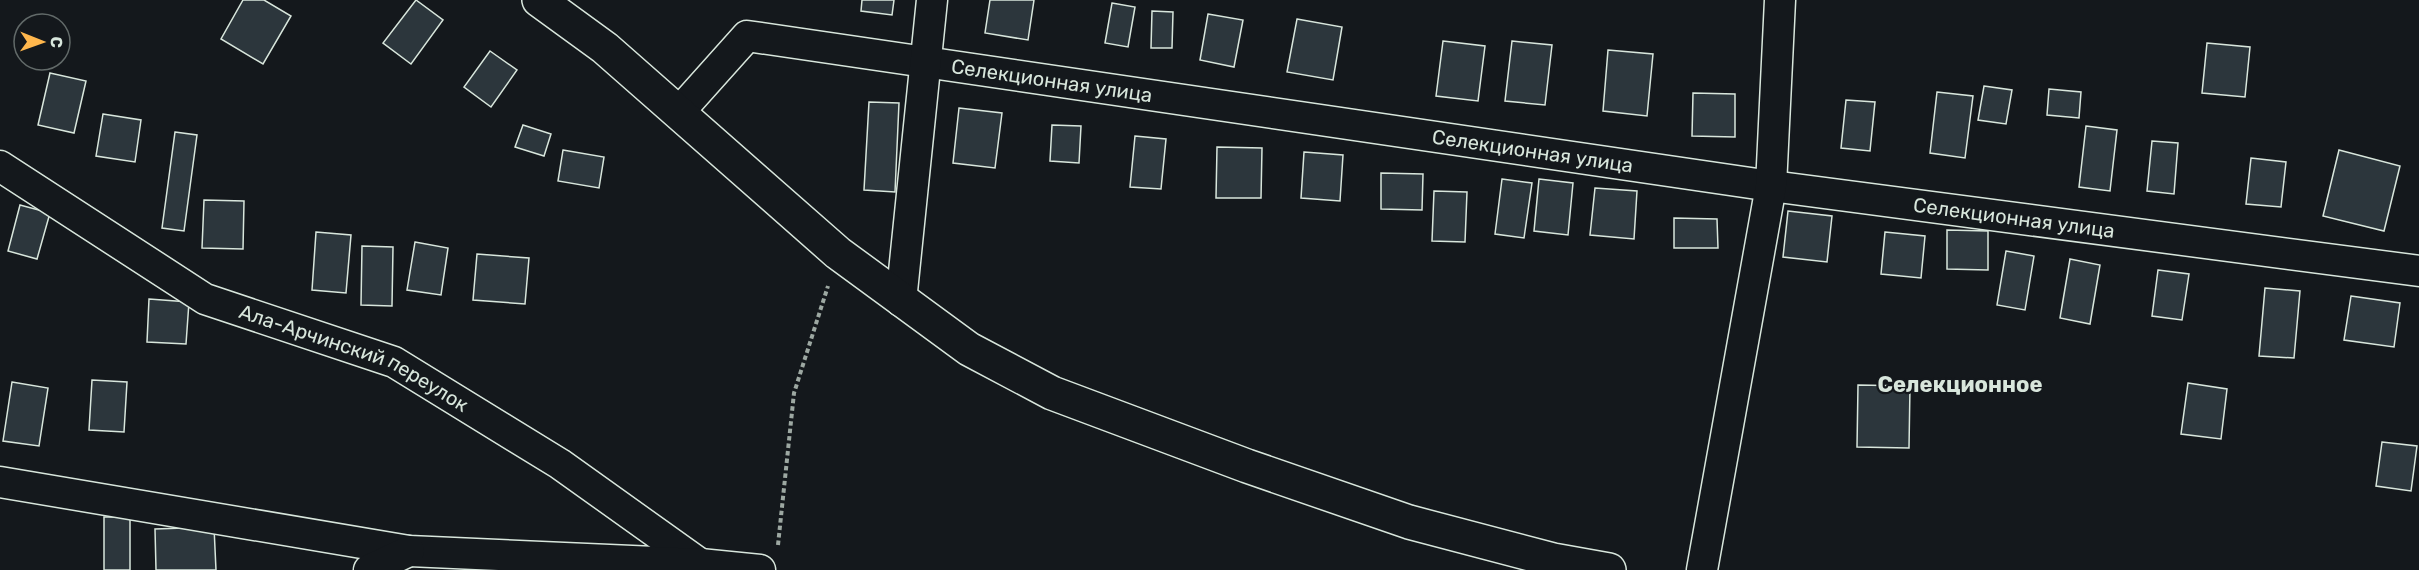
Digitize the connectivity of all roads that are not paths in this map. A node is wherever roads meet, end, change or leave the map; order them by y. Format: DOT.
graph roads {
  1 [pos="539,0"];
  2 [pos="932,0"];
  3 [pos="1780,0"];
  4 [pos="925,61"];
  5 [pos="678,112"];
  6 [pos="0,166"];
  7 [pos="1771,186"];
  8 [pos="2419,271"];
  9 [pos="901,301"];
  10 [pos="0,482"];
  11 [pos="409,550"];
  12 [pos="548,564"];
  13 [pos="700,564"];
  14 [pos="369,570"];
  15 [pos="760,570"];
  16 [pos="1608,570"];
  17 [pos="1702,570"];
  1 -- 5 [label="street"];
  2 -- 4 [label="street"];
  3 -- 7 [label="street"];
  4 -- 5 [label="street, Селекционная улица"];
  4 -- 7 [label="street, Селекционная улица"];
  4 -- 9 [label="street"];
  5 -- 9 [label="street"];
  6 -- 13 [label="street, Ала-Арчинский переулок"];
  7 -- 8 [label="street, Селекционная улица"];
  7 -- 17 [label="street"];
  9 -- 16 [label="street"];
  10 -- 11 [label="street"];
  11 -- 12 [label="street"];
  11 -- 14 [label="street"];
  12 -- 13 [label="street"];
  13 -- 15 [label="street"];
}
